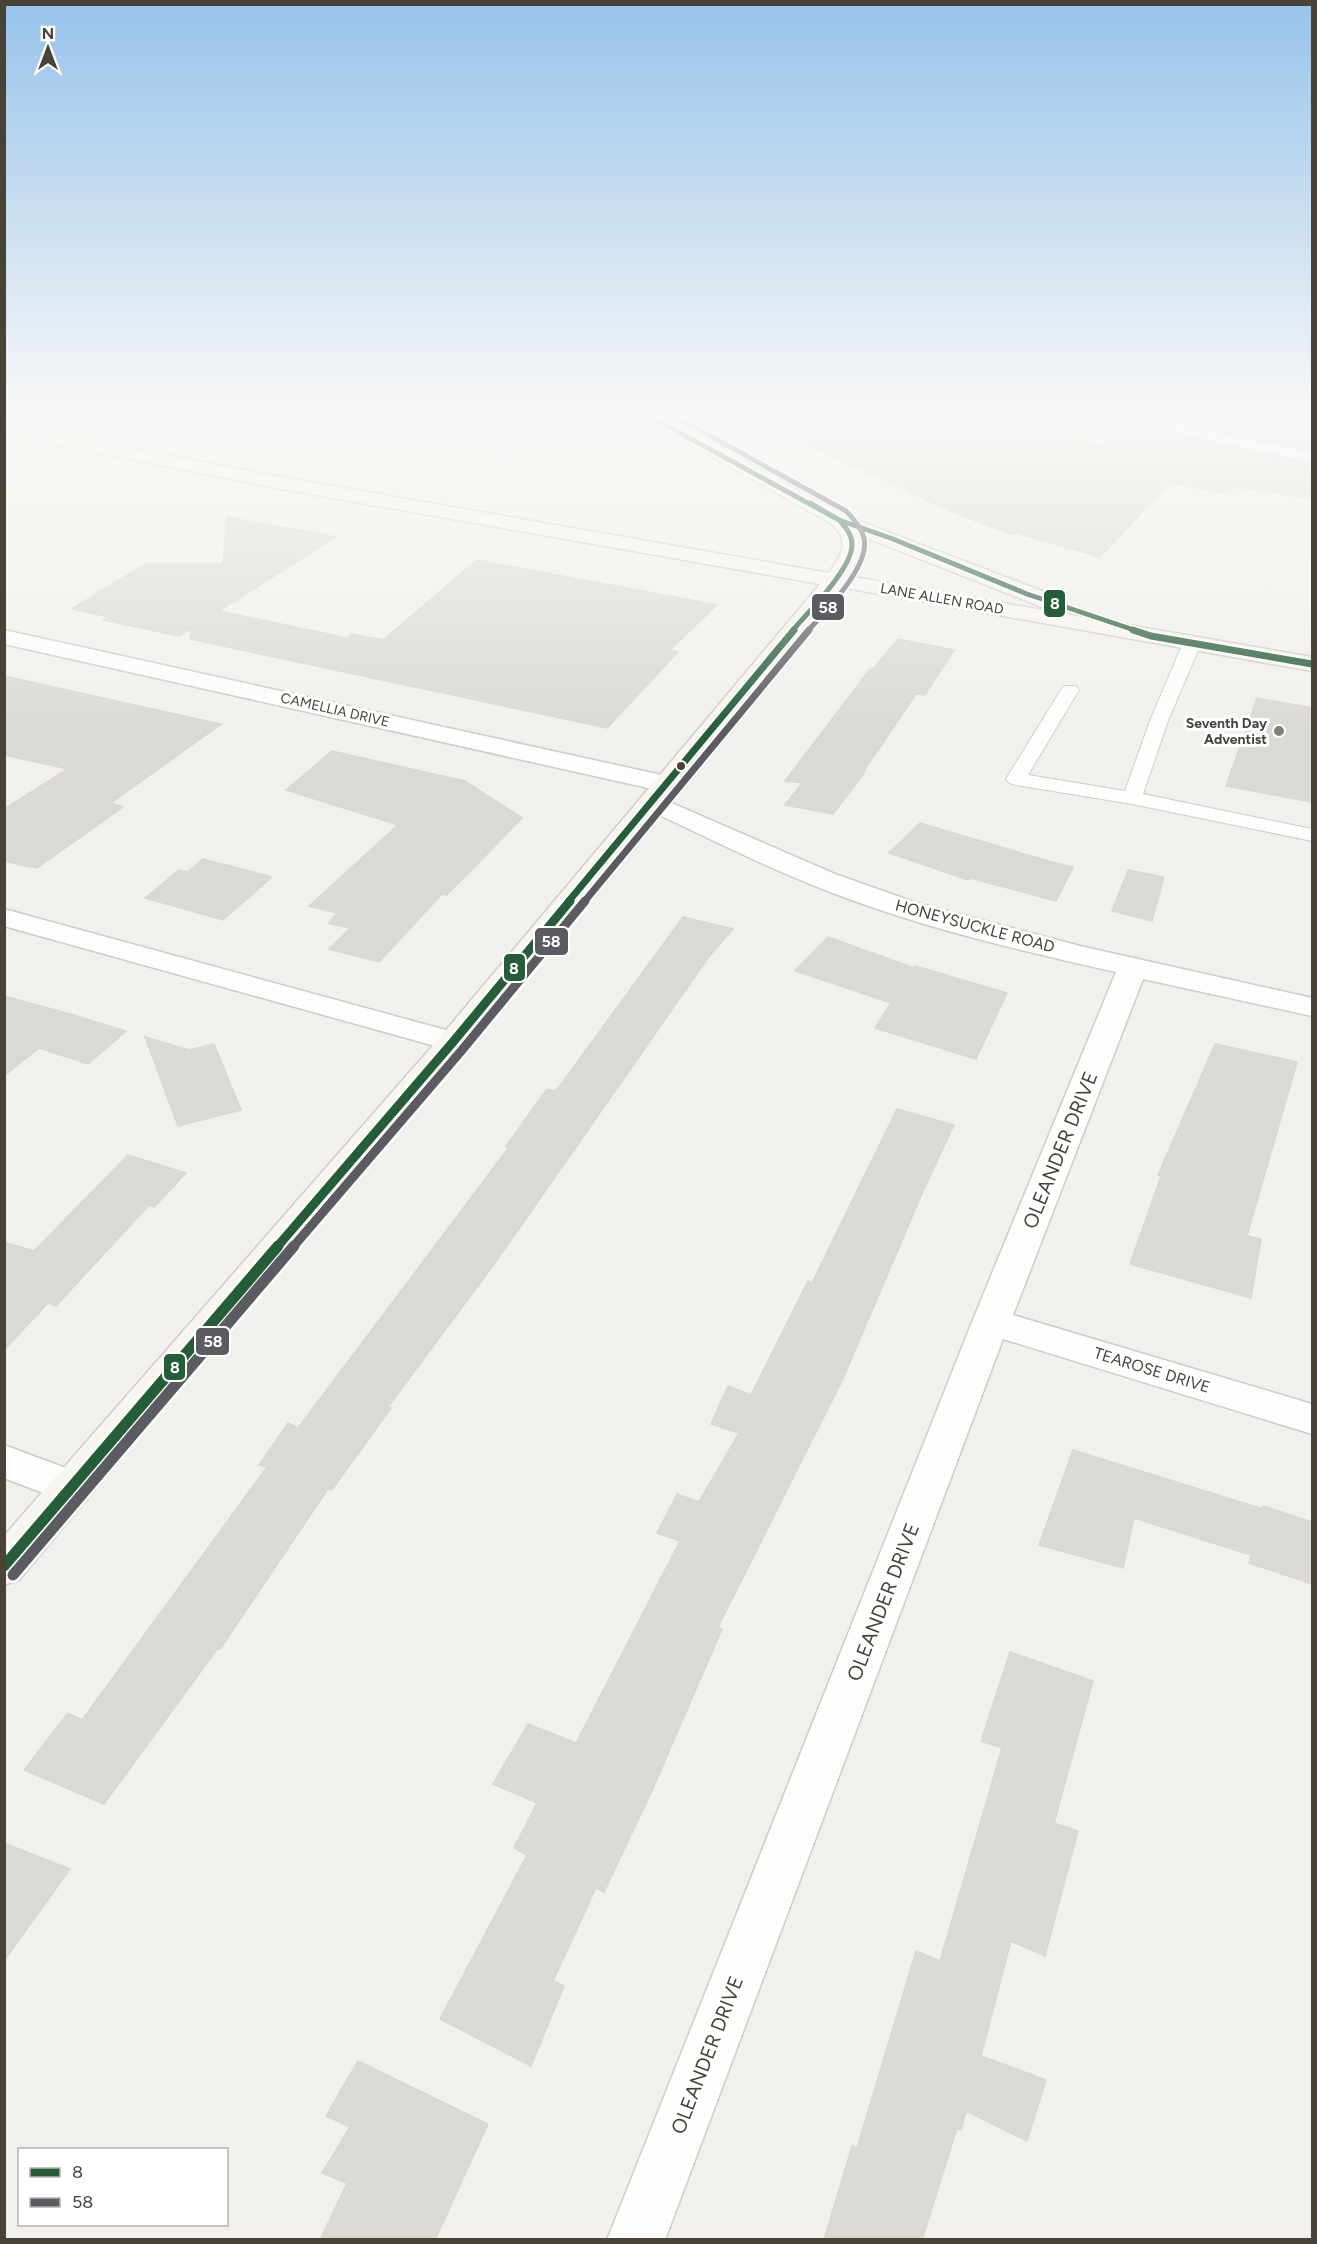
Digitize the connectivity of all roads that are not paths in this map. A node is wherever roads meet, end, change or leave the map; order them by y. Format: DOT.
graph roads {
  1 [pos="502,522"];
  2 [pos="841,522"];
  3 [pos="843,522"];
  4 [pos="834,580"];
  5 [pos="1151,636"];
  6 [pos="4,637"];
  7 [pos="1192,643"];
  8 [pos="1312,664"];
  9 [pos="1070,690"];
  10 [pos="658,793"];
  11 [pos="1132,798"];
  12 [pos="1312,835"];
  13 [pos="4,917"];
  14 [pos="1133,966"];
  15 [pos="1312,1007"];
  16 [pos="453,1042"];
  17 [pos="992,1322"];
  18 [pos="1312,1419"];
  19 [pos="4,1461"];
  20 [pos="72,1488"];
  21 [pos="4,1567"];
  22 [pos="636,2240"];
  1 -- 4 [label="street, LANE ALLEN ROAD"];
  2 -- 4 [label="street"];
  3 -- 5 [label="street"];
  4 -- 5 [label="street, LANE ALLEN ROAD"];
  4 -- 10 [label="street"];
  5 -- 7 [label="street, LANE ALLEN ROAD"];
  6 -- 10 [label="street, CAMELLIA DRIVE"];
  7 -- 8 [label="street, LANE ALLEN ROAD"];
  7 -- 11 [label="lane"];
  9 -- 11 [label="lane"];
  10 -- 14 [label="street, HONEYSUCKLE ROAD"];
  10 -- 16 [label="street"];
  11 -- 12 [label="lane"];
  13 -- 16 [label="street"];
  14 -- 15 [label="street, HONEYSUCKLE ROAD"];
  14 -- 17 [label="street, OLEANDER DRIVE"];
  16 -- 20 [label="street"];
  17 -- 18 [label="street, TEAROSE DRIVE"];
  17 -- 22 [label="street, OLEANDER DRIVE"];
  19 -- 20 [label="street"];
  20 -- 21 [label="street"];
}
